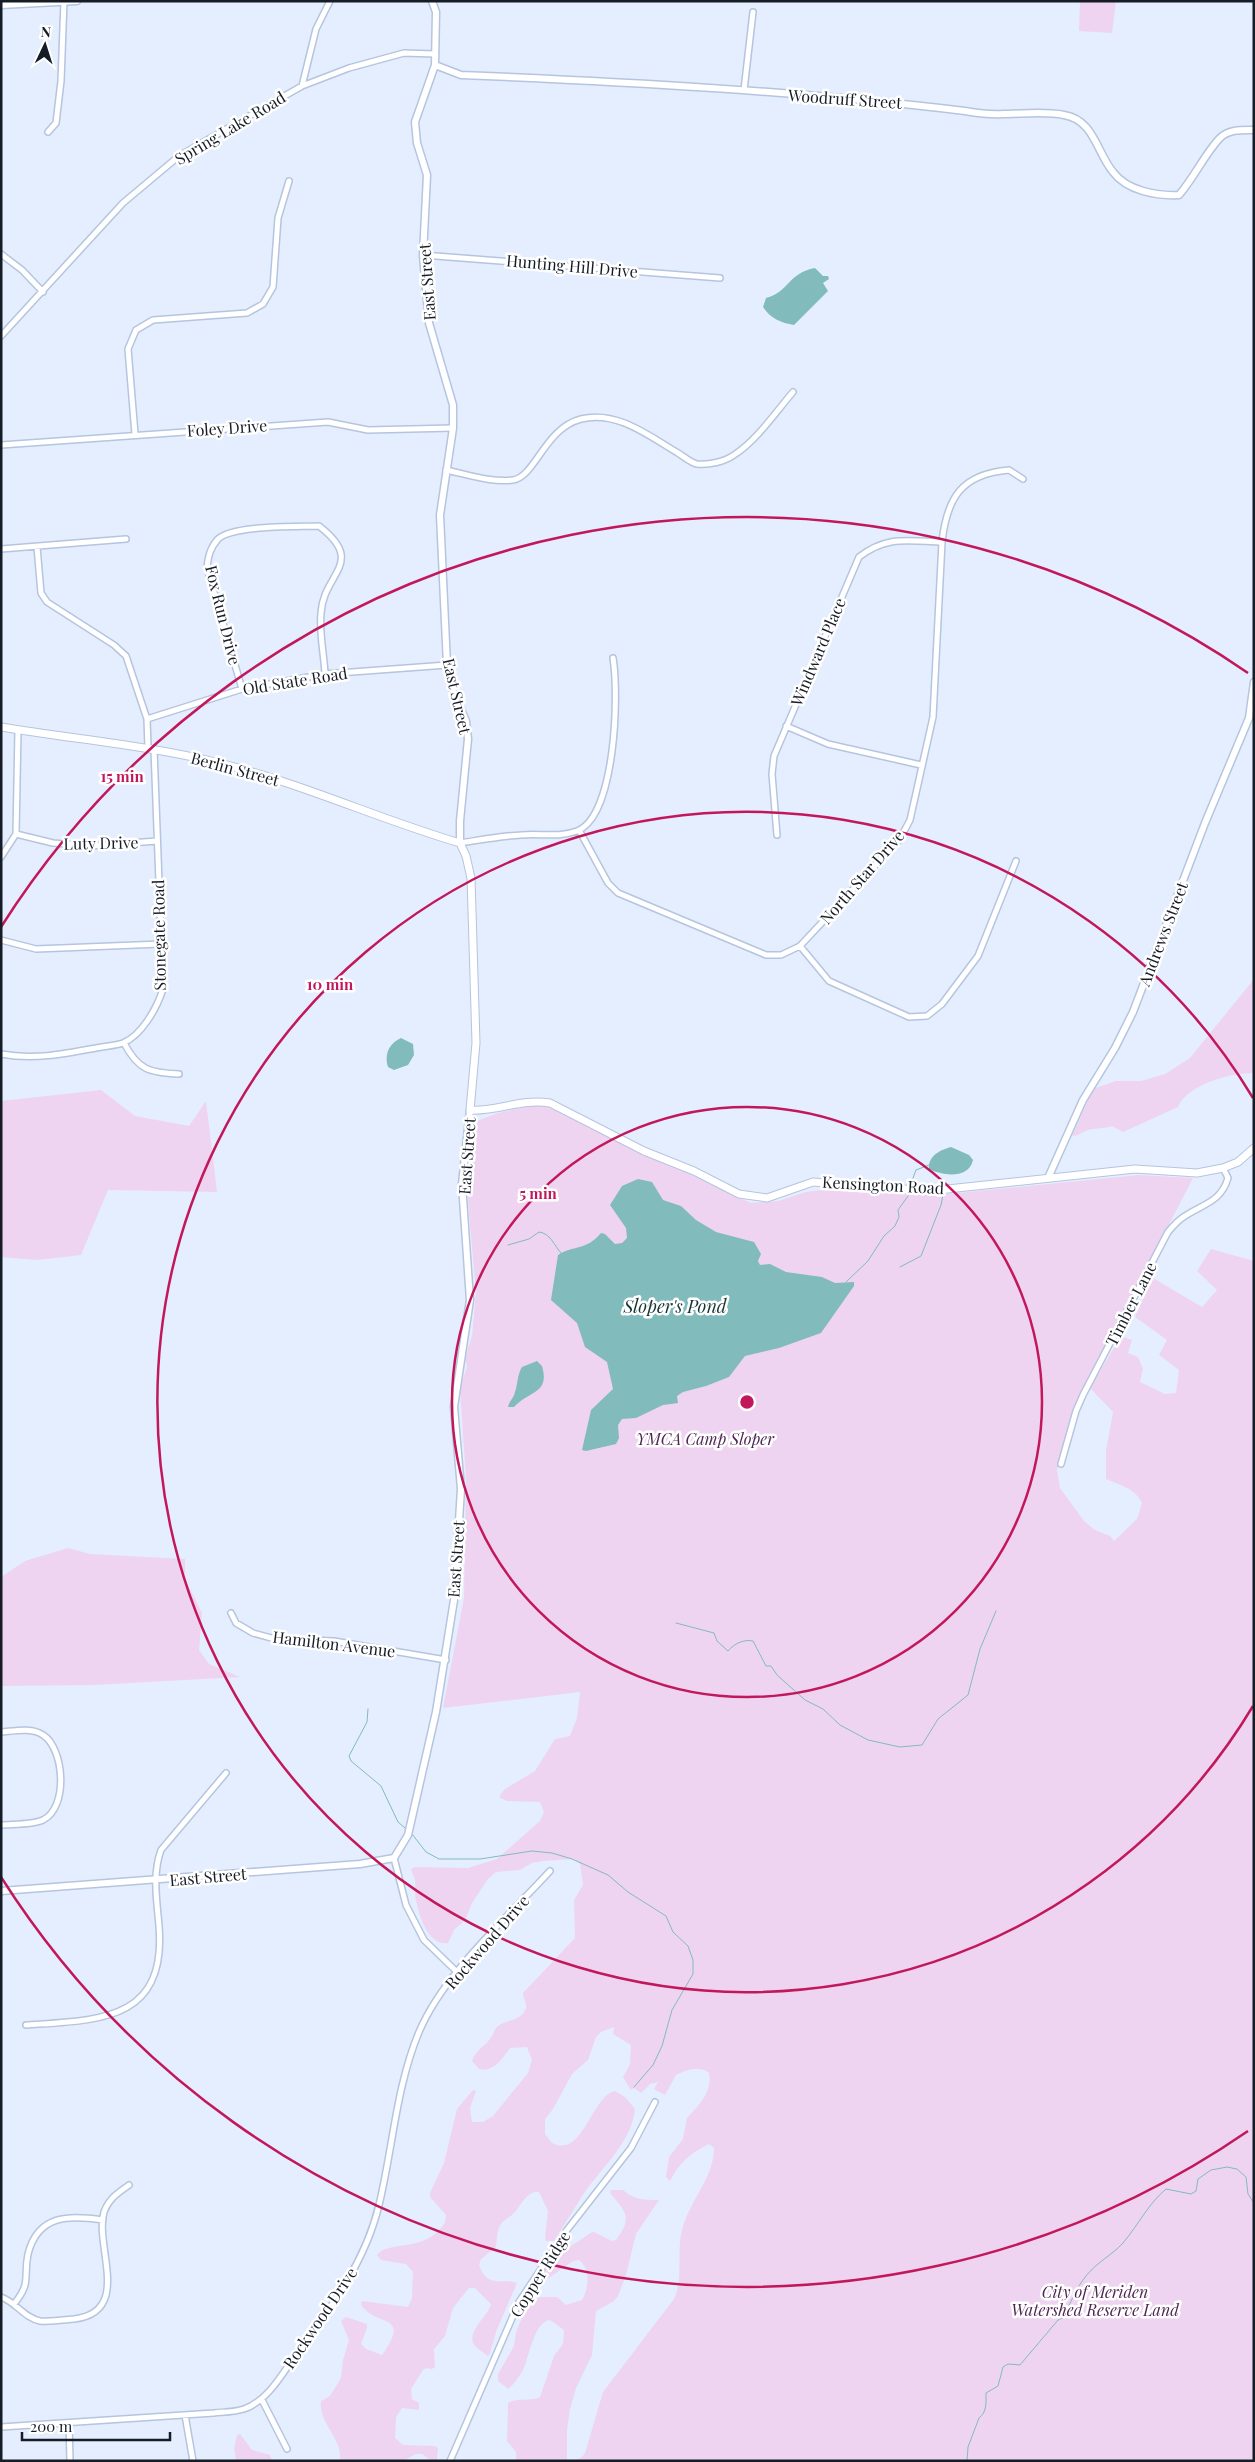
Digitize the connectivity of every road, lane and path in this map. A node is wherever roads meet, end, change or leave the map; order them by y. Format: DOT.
graph roads {
  1 [pos="64,1"];
  2 [pos="78,1"];
  3 [pos="330,1"];
  4 [pos="432,1"];
  5 [pos="1,5"];
  6 [pos="753,12"];
  7 [pos="434,54"];
  8 [pos="435,65"];
  9 [pos="302,86"];
  10 [pos="744,90"];
  11 [pos="1254,130"];
  12 [pos="48,132"];
  13 [pos="289,181"];
  14 [pos="1,254"];
  15 [pos="424,255"];
  16 [pos="720,278"];
  17 [pos="43,292"];
  18 [pos="1,336"];
  19 [pos="794,392"];
  20 [pos="452,428"];
  21 [pos="134,434"];
  22 [pos="1,445"];
  23 [pos="446,470"];
  24 [pos="1023,479"];
  25 [pos="126,539"];
  26 [pos="942,542"];
  27 [pos="37,547"];
  28 [pos="1,549"];
  29 [pos="613,658"];
  30 [pos="447,665"];
  31 [pos="325,674"];
  32 [pos="1254,682"];
  33 [pos="242,688"];
  34 [pos="147,719"];
  35 [pos="786,726"];
  36 [pos="1,727"];
  37 [pos="18,730"];
  38 [pos="151,748"];
  39 [pos="921,765"];
  40 [pos="579,830"];
  41 [pos="16,834"];
  42 [pos="777,835"];
  43 [pos="157,842"];
  44 [pos="460,843"];
  45 [pos="1,857"];
  46 [pos="1016,861"];
  47 [pos="1,940"];
  48 [pos="161,944"];
  49 [pos="800,946"];
  50 [pos="124,1043"];
  51 [pos="1,1054"];
  52 [pos="179,1074"];
  53 [pos="470,1110"];
  54 [pos="1254,1148"];
  55 [pos="1223,1168"];
  56 [pos="1048,1178"];
  57 [pos="1060,1464"];
  58 [pos="231,1613"];
  59 [pos="446,1660"];
  60 [pos="1,1732"];
  61 [pos="226,1773"];
  62 [pos="1,1825"];
  63 [pos="394,1858"];
  64 [pos="550,1871"];
  65 [pos="156,1881"];
  66 [pos="1,1892"];
  67 [pos="457,1972"];
  68 [pos="26,2025"];
  69 [pos="655,2102"];
  70 [pos="129,2184"];
  71 [pos="103,2220"];
  72 [pos="1,2297"];
  73 [pos="14,2304"];
  74 [pos="262,2400"];
  75 [pos="185,2415"];
  76 [pos="69,2423"];
  77 [pos="1,2428"];
  78 [pos="287,2448"];
  79 [pos="70,2461"];
  80 [pos="193,2461"];
  81 [pos="450,2461"];
  1 -- 2 [label="street"];
  1 -- 5 [label="street"];
  1 -- 12 [label="street"];
  3 -- 9 [label="street"];
  4 -- 7 [label="street"];
  6 -- 10 [label="street"];
  7 -- 8 [label="street"];
  7 -- 9 [label="street, Spring Lake Road"];
  8 -- 10 [label="street, Woodruff Street"];
  8 -- 15 [label="street, East Street"];
  9 -- 17 [label="street, Spring Lake Road"];
  10 -- 11 [label="street, Woodruff Street"];
  13 -- 21 [label="street"];
  14 -- 17 [label="street"];
  15 -- 16 [label="street, Hunting Hill Drive"];
  15 -- 20 [label="street, East Street"];
  17 -- 18 [label="street, Spring Lake Road"];
  19 -- 23 [label="street"];
  20 -- 21 [label="street, Foley Drive"];
  20 -- 23 [label="street, East Street"];
  21 -- 22 [label="street, Foley Drive"];
  23 -- 30 [label="street, East Street"];
  24 -- 26 [label="street, North Star Drive"];
  25 -- 27 [label="street"];
  26 -- 35 [label="street, Windward Place"];
  26 -- 39 [label="street, North Star Drive"];
  27 -- 28 [label="street"];
  27 -- 34 [label="street, Stonegate Road"];
  29 -- 40 [label="street"];
  30 -- 31 [label="street, Old State Road"];
  30 -- 44 [label="street, East Street"];
  31 -- 33 [label="street, Old State Road"];
  31 -- 33 [label="street, Fox Run Drive"];
  32 -- 56 [label="street, Andrews Street"];
  33 -- 34 [label="street, Old State Road"];
  34 -- 38 [label="street, Stonegate Road"];
  35 -- 39 [label="street"];
  35 -- 42 [label="street, Windward Place"];
  36 -- 37 [label="main road, Berlin Street"];
  37 -- 38 [label="main road, Berlin Street"];
  37 -- 41 [label="street"];
  38 -- 43 [label="street, Stonegate Road"];
  38 -- 44 [label="main road, Berlin Street"];
  39 -- 49 [label="street, North Star Drive"];
  40 -- 44 [label="street"];
  40 -- 49 [label="street, North Star Drive"];
  41 -- 43 [label="street, Luty Drive"];
  41 -- 45 [label="street"];
  43 -- 48 [label="street, Stonegate Road"];
  44 -- 53 [label="main road, East Street"];
  46 -- 49 [label="street"];
  47 -- 48 [label="street"];
  48 -- 50 [label="street, Stonegate Road"];
  50 -- 51 [label="street"];
  50 -- 52 [label="street"];
  53 -- 56 [label="main road, Kensington Road"];
  53 -- 59 [label="street, East Street"];
  54 -- 55 [label="main road, Kensington Road"];
  55 -- 56 [label="main road, Kensington Road"];
  55 -- 57 [label="street, Timber Lane"];
  58 -- 59 [label="street, Hamilton Avenue"];
  59 -- 63 [label="street, East Street"];
  60 -- 62 [label="street"];
  61 -- 65 [label="street"];
  63 -- 65 [label="street, East Street"];
  63 -- 67 [label="street"];
  64 -- 67 [label="street, Rockwood Drive"];
  65 -- 66 [label="street, East Street"];
  65 -- 68 [label="street"];
  67 -- 74 [label="street, Rockwood Drive"];
  69 -- 81 [label="street, Copper Ridge"];
  70 -- 71 [label="street"];
  71 -- 73 [label="street"];
  71 -- 73 [label="street"];
  72 -- 73 [label="street"];
  74 -- 75 [label="street, Rockwood Drive"];
  74 -- 78 [label="street"];
  75 -- 76 [label="street, Rockwood Drive"];
  75 -- 80 [label="street"];
  76 -- 77 [label="street, Rockwood Drive"];
  76 -- 79 [label="street"];
}
